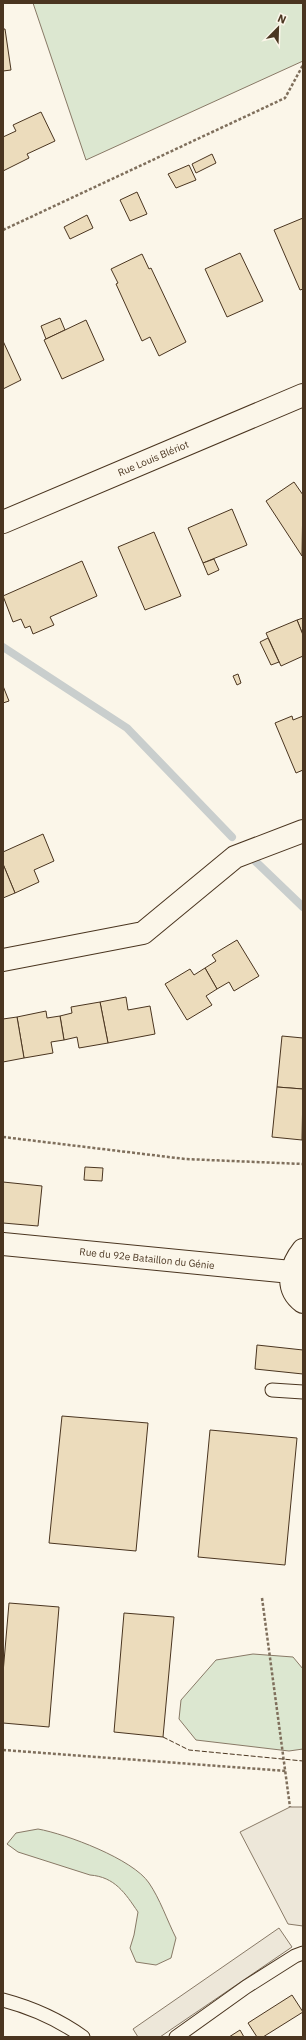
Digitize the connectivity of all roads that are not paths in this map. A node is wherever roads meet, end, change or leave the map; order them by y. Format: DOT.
graph roads {
  1 [pos="303,395"];
  2 [pos="3,522"];
  3 [pos="303,831"];
  4 [pos="3,960"];
  5 [pos="3,1244"];
  6 [pos="303,1250"];
  7 [pos="291,1272"];
  8 [pos="303,1302"];
  9 [pos="272,1390"];
  10 [pos="303,1392"];
  11 [pos="303,1953"];
  12 [pos="3,2000"];
  13 [pos="83,2037"];
  14 [pos="176,2037"];
  1 -- 2 [label="street, Rue Louis Blériot"];
  3 -- 4 [label="street"];
  5 -- 7 [label="street, Rue du 92e Bataillon du Génie"];
  6 -- 7 [label="street"];
  7 -- 8 [label="street"];
  9 -- 10 [label="lane"];
  11 -- 14 [label="lane"];
  12 -- 13 [label="lane"];
}
